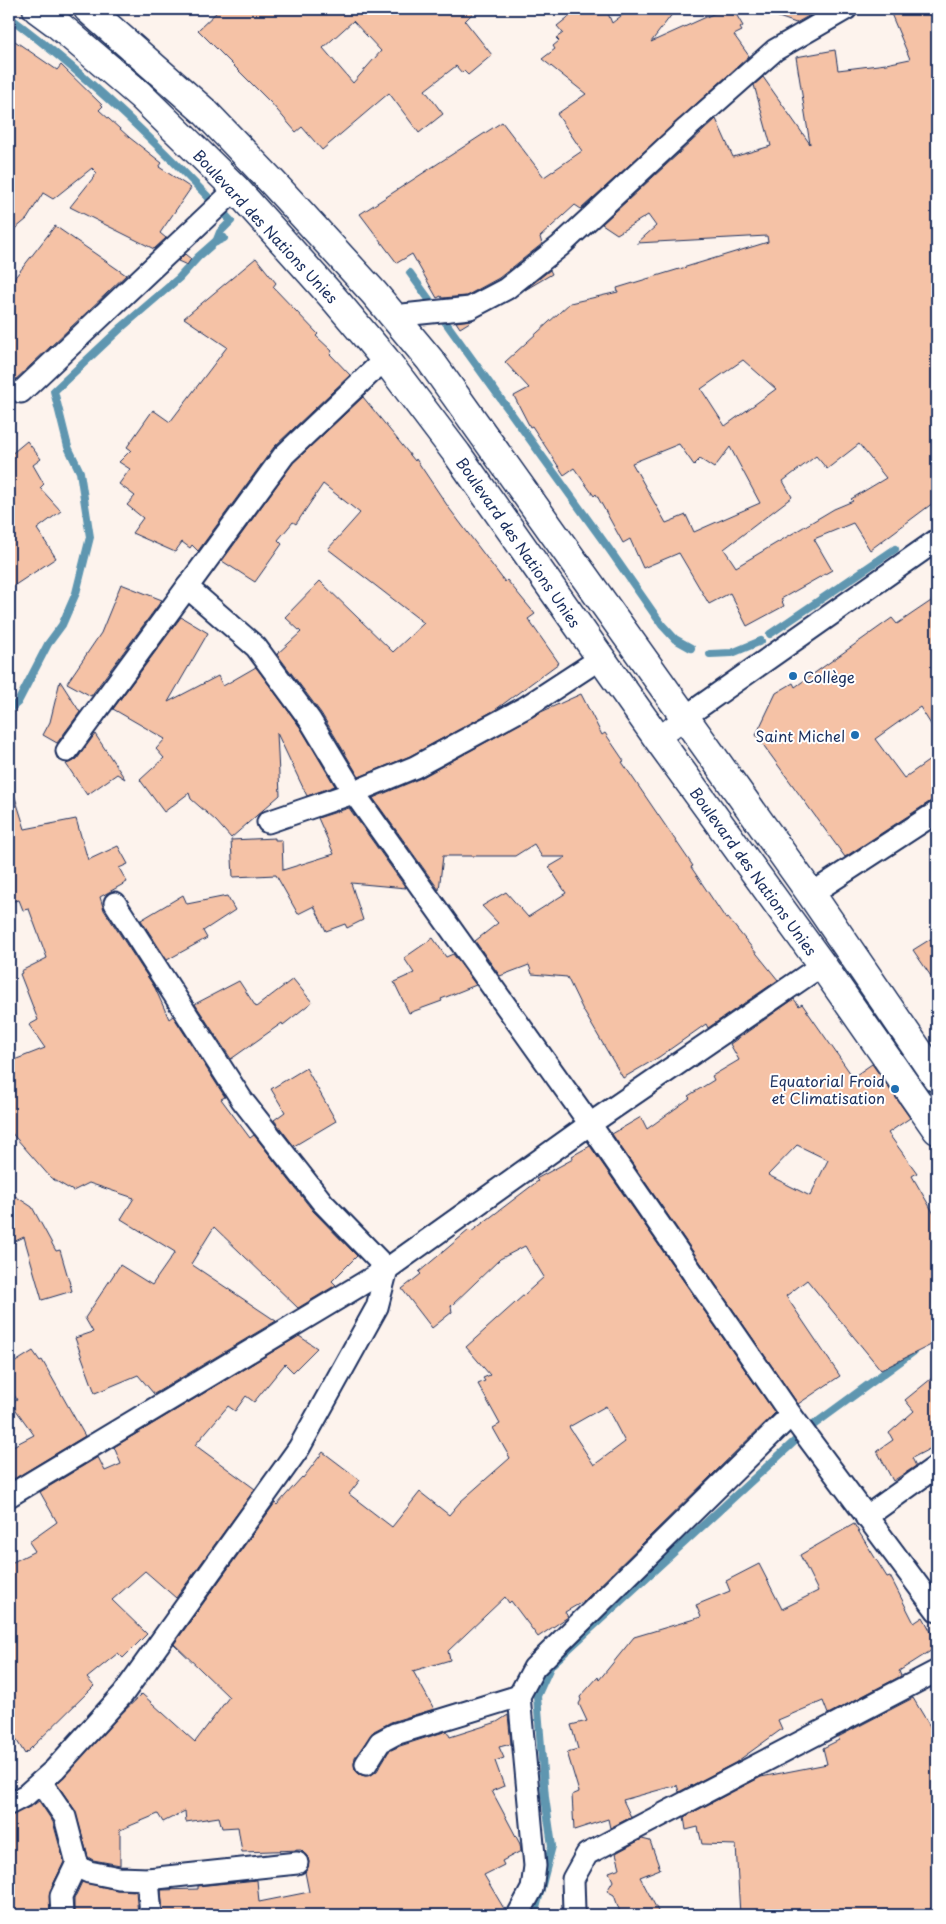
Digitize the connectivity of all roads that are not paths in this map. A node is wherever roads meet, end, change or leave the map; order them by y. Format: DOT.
graph roads {
  1 [pos="37,9"];
  2 [pos="88,9"];
  3 [pos="846,9"];
  4 [pos="236,189"];
  5 [pos="394,316"];
  6 [pos="385,359"];
  7 [pos="21,392"];
  8 [pos="937,540"];
  9 [pos="187,588"];
  10 [pos="601,658"];
  11 [pos="685,717"];
  12 [pos="658,739"];
  13 [pos="67,750"];
  14 [pos="354,793"];
  15 [pos="937,812"];
  16 [pos="268,822"];
  17 [pos="811,894"];
  18 [pos="115,904"];
  19 [pos="822,965"];
  20 [pos="936,1074"];
  21 [pos="590,1124"];
  22 [pos="937,1130"];
  23 [pos="387,1269"];
  24 [pos="790,1415"];
  25 [pos="937,1466"];
  26 [pos="9,1496"];
  27 [pos="866,1517"];
  28 [pos="937,1611"];
  29 [pos="937,1671"];
  30 [pos="519,1696"];
  31 [pos="366,1764"];
  32 [pos="40,1782"];
  33 [pos="9,1804"];
  34 [pos="77,1863"];
  35 [pos="297,1863"];
  36 [pos="148,1878"];
  37 [pos="62,1915"];
  38 [pos="151,1915"];
  39 [pos="518,1915"];
  40 [pos="575,1915"];
  1 -- 4 [label="main road, Boulevard des Nations Unies"];
  2 -- 5 [label="main road, Boulevard des Nations Unies"];
  3 -- 5 [label="street"];
  4 -- 6 [label="main road, Boulevard des Nations Unies"];
  4 -- 7 [label="street"];
  5 -- 11 [label="main road, Boulevard des Nations Unies"];
  6 -- 9 [label="street"];
  6 -- 10 [label="main road, Boulevard des Nations Unies"];
  8 -- 11 [label="street"];
  9 -- 13 [label="street"];
  9 -- 14 [label="street"];
  10 -- 12 [label="main road, Boulevard des Nations Unies"];
  10 -- 14 [label="street"];
  11 -- 12 [label="street"];
  11 -- 17 [label="main road, Boulevard des Nations Unies"];
  12 -- 19 [label="main road, Boulevard des Nations Unies"];
  14 -- 16 [label="street"];
  14 -- 21 [label="street"];
  15 -- 17 [label="street"];
  17 -- 20 [label="main road, Boulevard des Nations Unies"];
  18 -- 23 [label="street"];
  19 -- 21 [label="street"];
  19 -- 22 [label="main road, Boulevard des Nations Unies"];
  21 -- 23 [label="street"];
  21 -- 24 [label="street"];
  23 -- 26 [label="street"];
  23 -- 32 [label="street"];
  24 -- 27 [label="street"];
  24 -- 30 [label="street"];
  25 -- 27 [label="street"];
  27 -- 28 [label="street"];
  29 -- 40 [label="street"];
  30 -- 31 [label="street"];
  30 -- 39 [label="street"];
  32 -- 33 [label="street"];
  32 -- 34 [label="street"];
  34 -- 36 [label="street"];
  34 -- 37 [label="street"];
  35 -- 36 [label="street"];
  36 -- 38 [label="street"];
}
